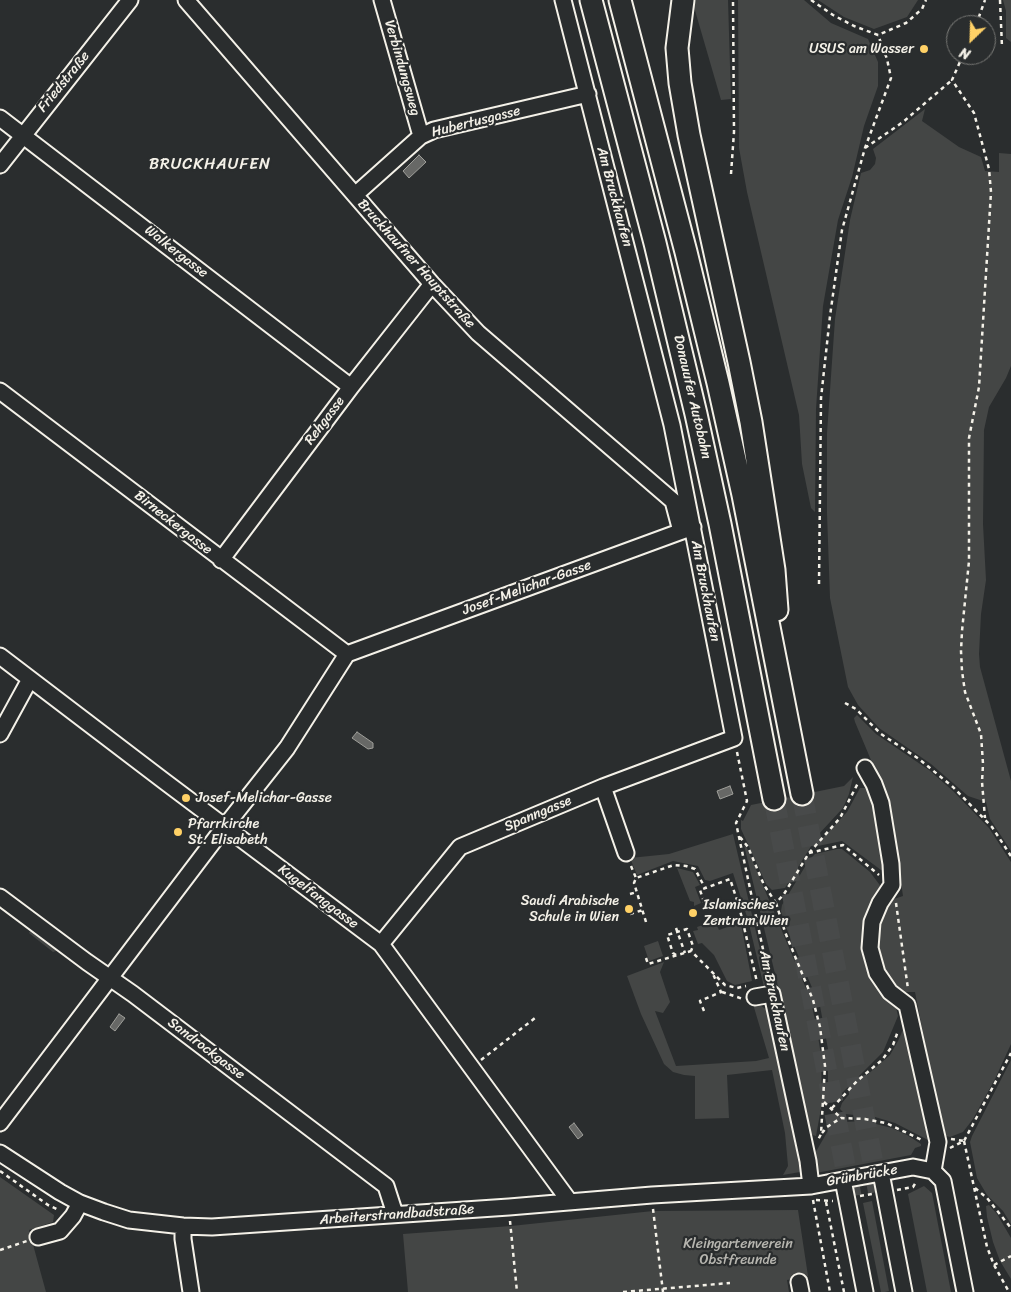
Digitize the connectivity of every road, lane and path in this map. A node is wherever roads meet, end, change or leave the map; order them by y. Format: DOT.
graph roads {
  1 [pos="130,0"];
  2 [pos="186,0"];
  3 [pos="382,0"];
  4 [pos="562,0"];
  5 [pos="591,0"];
  6 [pos="620,0"];
  7 [pos="683,0"];
  8 [pos="733,0"];
  9 [pos="811,0"];
  10 [pos="926,0"];
  11 [pos="985,0"];
  12 [pos="1000,0"];
  13 [pos="980,15"];
  14 [pos="878,34"];
  15 [pos="1002,47"];
  16 [pos="959,65"];
  17 [pos="952,80"];
  18 [pos="588,94"];
  19 [pos="0,118"];
  20 [pos="23,135"];
  21 [pos="421,136"];
  22 [pos="865,148"];
  23 [pos="0,165"];
  24 [pos="732,174"];
  25 [pos="355,195"];
  26 [pos="432,284"];
  27 [pos="351,387"];
  28 [pos="0,390"];
  29 [pos="680,499"];
  30 [pos="687,529"];
  31 [pos="221,560"];
  32 [pos="819,584"];
  33 [pos="347,654"];
  34 [pos="0,656"];
  35 [pos="30,679"];
  36 [pos="845,703"];
  37 [pos="784,705"];
  38 [pos="0,734"];
  39 [pos="734,738"];
  40 [pos="865,768"];
  41 [pos="603,787"];
  42 [pos="802,794"];
  43 [pos="774,799"];
  44 [pos="985,818"];
  45 [pos="225,826"];
  46 [pos="739,836"];
  47 [pos="626,853"];
  48 [pos="809,853"];
  49 [pos="1011,856"];
  50 [pos="705,888"];
  51 [pos="637,892"];
  52 [pos="894,892"];
  53 [pos="630,894"];
  54 [pos="0,896"];
  55 [pos="704,902"];
  56 [pos="776,903"];
  57 [pos="642,910"];
  58 [pos="630,913"];
  59 [pos="646,922"];
  60 [pos="677,930"];
  61 [pos="381,944"];
  62 [pos="691,952"];
  63 [pos="685,953"];
  64 [pos="677,956"];
  65 [pos="646,958"];
  66 [pos="713,973"];
  67 [pos="109,978"];
  68 [pos="721,992"];
  69 [pos="908,993"];
  70 [pos="758,994"];
  71 [pos="704,1011"];
  72 [pos="535,1018"];
  73 [pos="898,1029"];
  74 [pos="1011,1053"];
  75 [pos="472,1067"];
  76 [pos="824,1102"];
  77 [pos="832,1108"];
  78 [pos="842,1118"];
  79 [pos="0,1123"];
  80 [pos="821,1134"];
  81 [pos="938,1142"];
  82 [pos="0,1153"];
  83 [pos="808,1161"];
  84 [pos="933,1171"];
  85 [pos="880,1173"];
  86 [pos="843,1180"];
  87 [pos="973,1188"];
  88 [pos="812,1193"];
  89 [pos="570,1202"];
  90 [pos="80,1203"];
  91 [pos="509,1207"];
  92 [pos="653,1208"];
  93 [pos="395,1214"];
  94 [pos="183,1226"];
  95 [pos="1011,1228"];
  96 [pos="38,1237"];
  97 [pos="0,1250"];
  98 [pos="1011,1256"];
  99 [pos="994,1265"];
  100 [pos="730,1282"];
  101 [pos="663,1290"];
  102 [pos="191,1292"];
  103 [pos="517,1292"];
  104 [pos="623,1292"];
  105 [pos="830,1292"];
  106 [pos="844,1292"];
  107 [pos="865,1292"];
  108 [pos="904,1292"];
  109 [pos="966,1292"];
  110 [pos="1010,1292"];
  1 -- 20 [label="street, Friedstraße"];
  2 -- 25 [label="street, Bruckhaufner Hauptstraße"];
  3 -- 21 [label="street, Verbindungsweg"];
  4 -- 18 [label="street, Am Bruckhaufen"];
  5 -- 43 [label="highway, Donauufer Autobahn"];
  6 -- 37 [label="highway, Donauufer Autobahn"];
  7 -- 37 [label="highway"];
  8 -- 24 [label="path"];
  9 -- 14 [label="path"];
  10 -- 14 [label="path"];
  11 -- 13 [label="path"];
  12 -- 15 [label="path"];
  14 -- 22 [label="path"];
  16 -- 17 [label="path"];
  17 -- 22 [label="path"];
  17 -- 44 [label="path"];
  18 -- 21 [label="street, Hubertusgasse"];
  18 -- 29 [label="street, Am Bruckhaufen"];
  19 -- 20 [label="street, Walkergasse"];
  20 -- 23 [label="street, Friedstraße"];
  20 -- 27 [label="street, Walkergasse"];
  21 -- 25 [label="street, Hubertusgasse"];
  22 -- 32 [label="path"];
  25 -- 26 [label="street, Bruckhaufner Hauptstraße"];
  26 -- 27 [label="street, Rehgasse"];
  26 -- 29 [label="street, Bruckhaufner Hauptstraße"];
  27 -- 31 [label="street, Rehgasse"];
  28 -- 31 [label="street, Birneckergasse"];
  29 -- 30 [label="street"];
  30 -- 33 [label="street, Josef-Melichar-Gasse"];
  30 -- 39 [label="street, Am Bruckhaufen"];
  31 -- 33 [label="street, Birneckergasse"];
  33 -- 45 [label="street"];
  34 -- 35 [label="street, Kugelfanggasse"];
  35 -- 38 [label="street"];
  35 -- 45 [label="street, Kugelfanggasse"];
  36 -- 44 [label="path"];
  37 -- 42 [label="highway, Donauufer Autobahn"];
  39 -- 41 [label="street, Spanngasse"];
  39 -- 46 [label="path, Am Bruckhaufen"];
  40 -- 48 [label="path"];
  40 -- 52 [label="street"];
  41 -- 47 [label="street"];
  41 -- 61 [label="street, Spanngasse"];
  44 -- 49 [label="path"];
  45 -- 61 [label="street, Kugelfanggasse"];
  45 -- 67 [label="street"];
  46 -- 56 [label="path"];
  46 -- 70 [label="path, Am Bruckhaufen"];
  48 -- 52 [label="path"];
  48 -- 56 [label="path"];
  50 -- 51 [label="path"];
  50 -- 55 [label="path"];
  50 -- 70 [label="path"];
  51 -- 53 [label="path"];
  51 -- 57 [label="path"];
  52 -- 69 [label="path"];
  52 -- 81 [label="street"];
  54 -- 67 [label="street, Sandrockgasse"];
  56 -- 76 [label="path"];
  57 -- 58 [label="path"];
  57 -- 59 [label="path"];
  60 -- 62 [label="path"];
  60 -- 63 [label="path"];
  60 -- 64 [label="path"];
  61 -- 75 [label="street, Kugelfanggasse"];
  62 -- 63 [label="path"];
  62 -- 66 [label="path"];
  63 -- 64 [label="path"];
  64 -- 65 [label="path"];
  66 -- 68 [label="path"];
  66 -- 70 [label="path"];
  67 -- 79 [label="street"];
  67 -- 93 [label="street, Sandrockgasse"];
  68 -- 70 [label="path"];
  68 -- 71 [label="path"];
  70 -- 83 [label="street, Am Bruckhaufen"];
  72 -- 75 [label="path"];
  73 -- 77 [label="path"];
  74 -- 87 [label="path"];
  75 -- 89 [label="street, Kugelfanggasse"];
  76 -- 77 [label="path"];
  76 -- 80 [label="path"];
  77 -- 78 [label="path"];
  78 -- 80 [label="path"];
  78 -- 81 [label="path"];
  80 -- 83 [label="path"];
  81 -- 84 [label="street"];
  82 -- 90 [label="street, Arbeiterstrandbadstraße"];
  83 -- 88 [label="street, Am Bruckhaufen"];
  84 -- 85 [label="street, Grünbrücke"];
  84 -- 109 [label="street"];
  85 -- 86 [label="street, Grünbrücke"];
  85 -- 108 [label="street"];
  86 -- 88 [label="street, Grünbrücke"];
  86 -- 107 [label="street"];
  87 -- 95 [label="path"];
  87 -- 99 [label="path"];
  88 -- 89 [label="street, Arbeiterstrandbadstraße"];
  88 -- 105 [label="path"];
  88 -- 106 [label="path"];
  89 -- 91 [label="street, Arbeiterstrandbadstraße"];
  90 -- 94 [label="street, Arbeiterstrandbadstraße"];
  90 -- 96 [label="street"];
  91 -- 93 [label="street, Arbeiterstrandbadstraße"];
  91 -- 103 [label="path"];
  92 -- 101 [label="path"];
  93 -- 94 [label="street, Arbeiterstrandbadstraße"];
  94 -- 102 [label="street"];
  96 -- 97 [label="path"];
  98 -- 99 [label="path"];
  99 -- 110 [label="path"];
  100 -- 101 [label="path"];
  101 -- 104 [label="path"];
}
